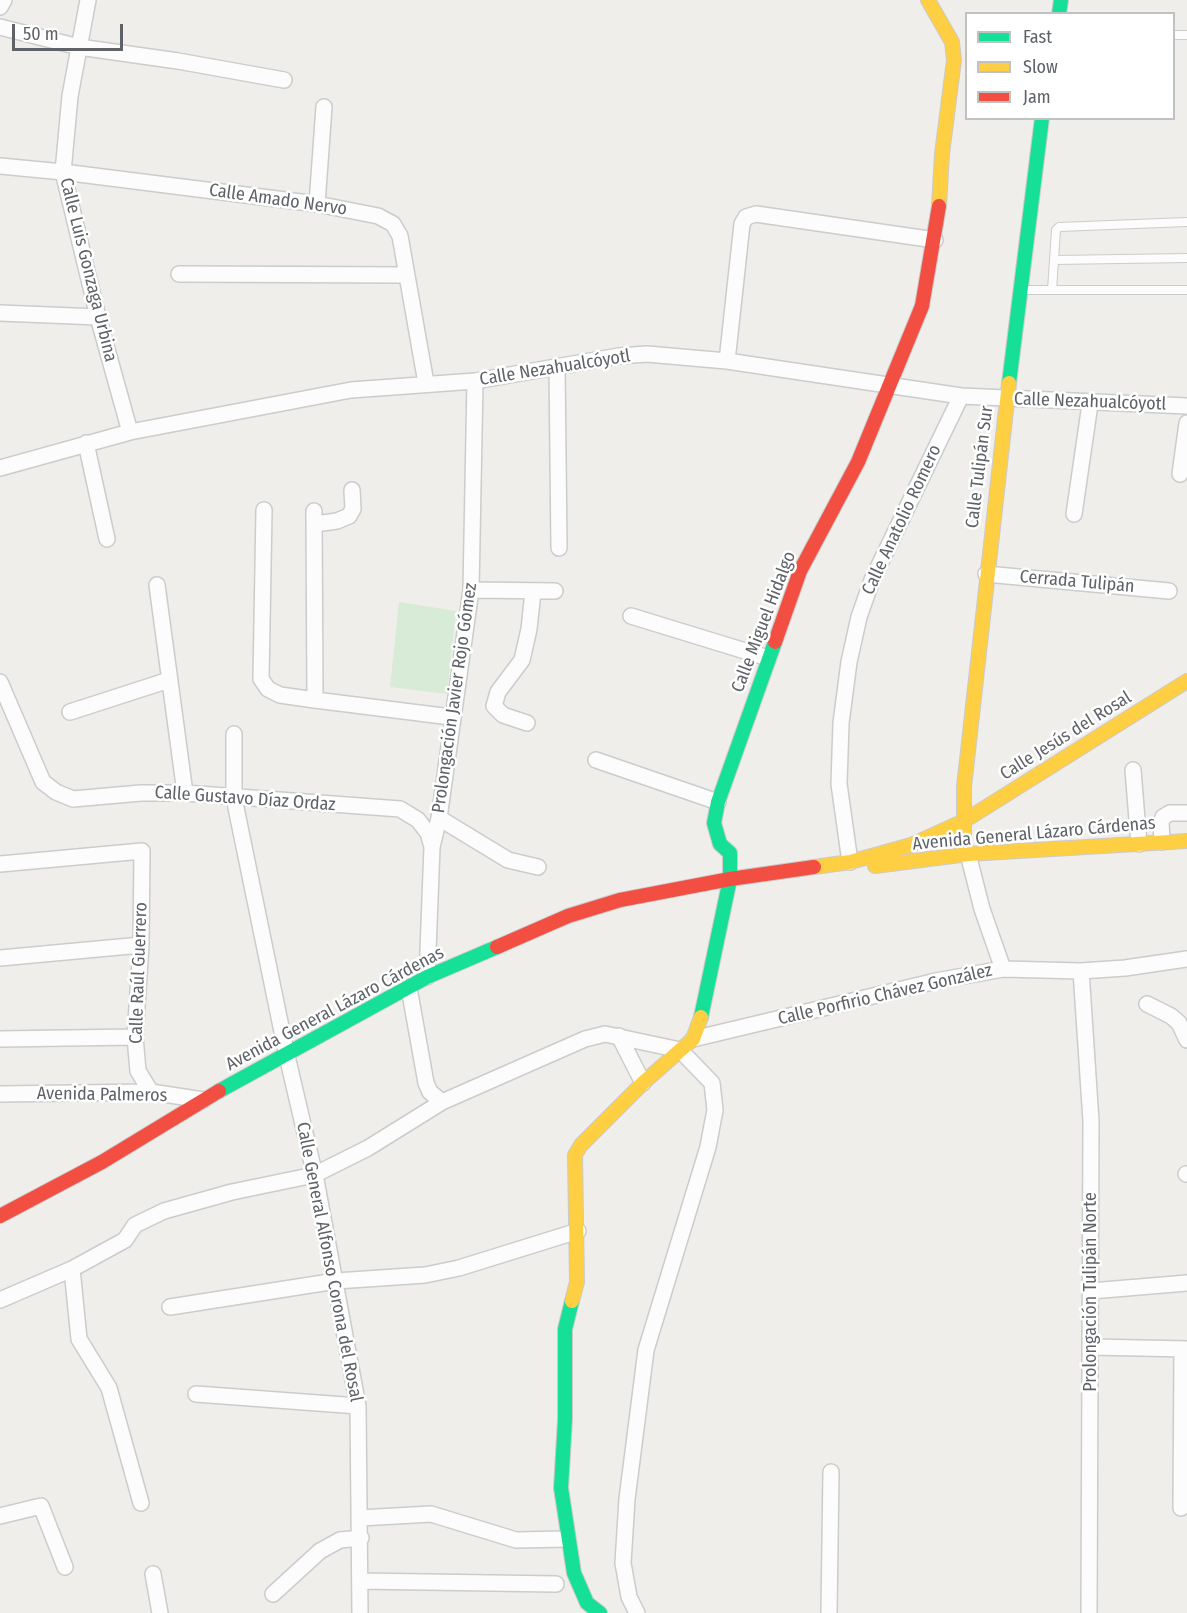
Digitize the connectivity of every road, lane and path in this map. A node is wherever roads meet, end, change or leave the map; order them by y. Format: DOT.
graph roads {
  1 [pos="4,0"];
  2 [pos="88,0"];
  3 [pos="928,0"];
  4 [pos="0,7"];
  5 [pos="0,27"];
  6 [pos="79,47"];
  7 [pos="284,80"];
  8 [pos="324,107"];
  9 [pos="1042,120"];
  10 [pos="0,166"];
  11 [pos="63,172"];
  12 [pos="317,204"];
  13 [pos="1187,222"];
  14 [pos="935,240"];
  15 [pos="1187,258"];
  16 [pos="1054,260"];
  17 [pos="179,274"];
  18 [pos="406,275"];
  19 [pos="1020,290"];
  20 [pos="1052,290"];
  21 [pos="1187,290"];
  22 [pos="0,313"];
  23 [pos="98,317"];
  24 [pos="728,361"];
  25 [pos="557,366"];
  26 [pos="475,381"];
  27 [pos="426,383"];
  28 [pos="891,385"];
  29 [pos="961,396"];
  30 [pos="1006,398"];
  31 [pos="1090,404"];
  32 [pos="1187,406"];
  33 [pos="1187,423"];
  34 [pos="130,432"];
  35 [pos="86,443"];
  36 [pos="0,468"];
  37 [pos="1183,468"];
  38 [pos="352,490"];
  39 [pos="264,510"];
  40 [pos="1074,514"];
  41 [pos="107,540"];
  42 [pos="559,548"];
  43 [pos="986,574"];
  44 [pos="157,585"];
  45 [pos="471,590"];
  46 [pos="533,591"];
  47 [pos="555,591"];
  48 [pos="1169,591"];
  49 [pos="631,615"];
  50 [pos="768,658"];
  51 [pos="169,680"];
  52 [pos="1187,681"];
  53 [pos="0,682"];
  54 [pos="315,700"];
  55 [pos="70,712"];
  56 [pos="451,717"];
  57 [pos="527,723"];
  58 [pos="234,734"];
  59 [pos="596,760"];
  60 [pos="1133,770"];
  61 [pos="185,793"];
  62 [pos="234,798"];
  63 [pos="718,802"];
  64 [pos="1187,813"];
  65 [pos="439,819"];
  66 [pos="964,821"];
  67 [pos="1187,840"];
  68 [pos="1162,842"];
  69 [pos="1139,844"];
  70 [pos="432,847"];
  71 [pos="968,854"];
  72 [pos="850,862"];
  73 [pos="0,864"];
  74 [pos="538,867"];
  75 [pos="730,879"];
  76 [pos="141,945"];
  77 [pos="0,958"];
  78 [pos="1187,959"];
  79 [pos="1003,969"];
  80 [pos="1081,971"];
  81 [pos="427,977"];
  82 [pos="409,988"];
  83 [pos="1147,1004"];
  84 [pos="619,1036"];
  85 [pos="135,1037"];
  86 [pos="0,1039"];
  87 [pos="693,1039"];
  88 [pos="1187,1040"];
  89 [pos="680,1050"];
  90 [pos="287,1056"];
  91 [pos="643,1083"];
  92 [pos="151,1092"];
  93 [pos="0,1094"];
  94 [pos="203,1100"];
  95 [pos="442,1102"];
  96 [pos="314,1175"];
  97 [pos="0,1216"];
  98 [pos="578,1231"];
  99 [pos="72,1269"];
  100 [pos="336,1281"];
  101 [pos="1187,1283"];
  102 [pos="1091,1291"];
  103 [pos="0,1300"];
  104 [pos="170,1307"];
  105 [pos="1092,1347"];
  106 [pos="1184,1349"];
  107 [pos="196,1394"];
  108 [pos="358,1406"];
  109 [pos="831,1472"];
  110 [pos="141,1503"];
  111 [pos="1181,1508"];
  112 [pos="0,1516"];
  113 [pos="360,1518"];
  114 [pos="361,1538"];
  115 [pos="567,1539"];
  116 [pos="65,1567"];
  117 [pos="153,1574"];
  118 [pos="360,1581"];
  119 [pos="556,1584"];
  120 [pos="273,1594"];
  121 [pos="160,1613"];
  122 [pos="360,1613"];
  123 [pos="600,1613"];
  124 [pos="637,1613"];
  125 [pos="830,1613"];
  126 [pos="1089,1613"];
  1 -- 4 [label="street"];
  2 -- 6 [label="street, Calle Luis Gonzaga Urbina"];
  3 -- 14 [label="street, Calle Miguel Hidalgo"];
  5 -- 6 [label="street"];
  6 -- 7 [label="street"];
  6 -- 11 [label="street, Calle Luis Gonzaga Urbina"];
  8 -- 12 [label="street"];
  9 -- 19 [label="street, Calle Tulipán Sur"];
  10 -- 11 [label="street, Calle Amado Nervo"];
  11 -- 12 [label="street, Calle Amado Nervo"];
  11 -- 23 [label="street, Calle Luis Gonzaga Urbina"];
  12 -- 18 [label="street, Calle Amado Nervo"];
  13 -- 16 [label="lane"];
  14 -- 24 [label="street"];
  14 -- 28 [label="street, Calle Miguel Hidalgo"];
  15 -- 16 [label="lane"];
  16 -- 20 [label="lane"];
  17 -- 18 [label="street"];
  18 -- 27 [label="street, Calle Amado Nervo"];
  19 -- 20 [label="lane"];
  19 -- 30 [label="street, Calle Tulipán Sur"];
  20 -- 21 [label="lane"];
  22 -- 23 [label="street"];
  23 -- 34 [label="street, Calle Luis Gonzaga Urbina"];
  24 -- 25 [label="street, Calle Nezahualcóyotl"];
  24 -- 28 [label="street, Calle Nezahualcóyotl"];
  25 -- 26 [label="street, Calle Nezahualcóyotl"];
  25 -- 42 [label="street"];
  26 -- 27 [label="street, Calle Nezahualcóyotl"];
  26 -- 45 [label="street, Prolongación Javier Rojo Gómez"];
  27 -- 34 [label="street, Calle Nezahualcóyotl"];
  28 -- 29 [label="street, Calle Nezahualcóyotl"];
  28 -- 50 [label="street, Calle Miguel Hidalgo"];
  29 -- 30 [label="street, Calle Nezahualcóyotl"];
  29 -- 72 [label="street, Calle Anatolio Romero"];
  30 -- 31 [label="street, Calle Nezahualcóyotl"];
  30 -- 43 [label="street, Calle Tulipán Sur"];
  31 -- 32 [label="street, Calle Nezahualcóyotl"];
  31 -- 40 [label="street"];
  33 -- 37 [label="street"];
  34 -- 35 [label="street, Calle Nezahualcóyotl"];
  35 -- 36 [label="street, Calle Nezahualcóyotl"];
  35 -- 41 [label="street"];
  38 -- 54 [label="street"];
  39 -- 54 [label="street"];
  43 -- 48 [label="street, Cerrada Tulipán"];
  43 -- 66 [label="street, Calle Tulipán Sur"];
  44 -- 51 [label="street"];
  45 -- 46 [label="street"];
  45 -- 56 [label="street, Prolongación Javier Rojo Gómez"];
  46 -- 47 [label="street"];
  46 -- 57 [label="street"];
  49 -- 50 [label="street"];
  50 -- 63 [label="street, Calle Miguel Hidalgo"];
  51 -- 55 [label="street"];
  51 -- 61 [label="street"];
  52 -- 66 [label="street, Calle Jesús del Rosal"];
  53 -- 61 [label="street, Calle Gustavo Díaz Ordaz"];
  54 -- 56 [label="street"];
  56 -- 65 [label="street, Prolongación Javier Rojo Gómez"];
  58 -- 62 [label="street, Calle General Alfonso Corona del Rosal"];
  59 -- 63 [label="street"];
  60 -- 69 [label="street"];
  61 -- 62 [label="street, Calle Gustavo Díaz Ordaz"];
  62 -- 70 [label="street, Calle Gustavo Díaz Ordaz"];
  62 -- 90 [label="street, Calle General Alfonso Corona del Rosal"];
  63 -- 75 [label="street, Calle Miguel Hidalgo"];
  64 -- 68 [label="street"];
  65 -- 70 [label="street, Prolongación Javier Rojo Gómez"];
  65 -- 74 [label="street"];
  66 -- 71 [label="street, Calle Tulipán Sur"];
  66 -- 72 [label="street, Avenida General Lázaro Cárdenas"];
  67 -- 68 [label="street, Avenida General Lázaro Cárdenas"];
  68 -- 69 [label="street, Avenida General Lázaro Cárdenas"];
  69 -- 71 [label="street, Avenida General Lázaro Cárdenas"];
  70 -- 81 [label="street, Prolongación Javier Rojo Gómez"];
  71 -- 72 [label="street, Avenida General Lázaro Cárdenas"];
  71 -- 79 [label="street"];
  72 -- 75 [label="street, Avenida General Lázaro Cárdenas"];
  73 -- 76 [label="street, Calle Raúl Guerrero"];
  75 -- 81 [label="street, Avenida General Lázaro Cárdenas"];
  75 -- 87 [label="street, Calle Miguel Hidalgo"];
  76 -- 77 [label="street"];
  76 -- 85 [label="street, Calle Raúl Guerrero"];
  78 -- 80 [label="street, Calle Porfirio Chávez González"];
  79 -- 80 [label="street, Calle Porfirio Chávez González"];
  79 -- 87 [label="street, Calle Porfirio Chávez González"];
  80 -- 102 [label="street, Prolongación Tulipán Norte"];
  81 -- 82 [label="street, Avenida General Lázaro Cárdenas"];
  82 -- 90 [label="street, Avenida General Lázaro Cárdenas"];
  82 -- 95 [label="street"];
  83 -- 88 [label="street"];
  84 -- 89 [label="street"];
  84 -- 91 [label="street"];
  84 -- 95 [label="street"];
  85 -- 86 [label="street"];
  85 -- 92 [label="street, Calle Raúl Guerrero"];
  87 -- 89 [label="street"];
  89 -- 91 [label="street"];
  89 -- 124 [label="street"];
  90 -- 94 [label="street, Avenida General Lázaro Cárdenas"];
  90 -- 96 [label="street, Calle General Alfonso Corona del Rosal"];
  91 -- 98 [label="street"];
  92 -- 93 [label="street, Avenida Palmeros"];
  92 -- 94 [label="street, Avenida Palmeros"];
  94 -- 97 [label="street, Avenida General Lázaro Cárdenas"];
  95 -- 96 [label="street"];
  96 -- 99 [label="street"];
  96 -- 100 [label="street, Calle General Alfonso Corona del Rosal"];
  98 -- 100 [label="street"];
  98 -- 115 [label="street"];
  99 -- 103 [label="street"];
  99 -- 110 [label="street"];
  100 -- 104 [label="street"];
  100 -- 108 [label="street, Calle General Alfonso Corona del Rosal"];
  101 -- 102 [label="street"];
  102 -- 105 [label="street, Prolongación Tulipán Norte"];
  105 -- 106 [label="street"];
  105 -- 126 [label="street, Prolongación Tulipán Norte"];
  106 -- 111 [label="street"];
  107 -- 108 [label="street"];
  108 -- 113 [label="street, Calle General Alfonso Corona del Rosal"];
  109 -- 125 [label="street"];
  112 -- 116 [label="street"];
  113 -- 114 [label="street, Calle General Alfonso Corona del Rosal"];
  113 -- 115 [label="street"];
  114 -- 118 [label="street, Calle General Alfonso Corona del Rosal"];
  114 -- 120 [label="street"];
  115 -- 123 [label="street"];
  117 -- 121 [label="street"];
  118 -- 119 [label="street"];
  118 -- 122 [label="street, Calle General Alfonso Corona del Rosal"];
}
